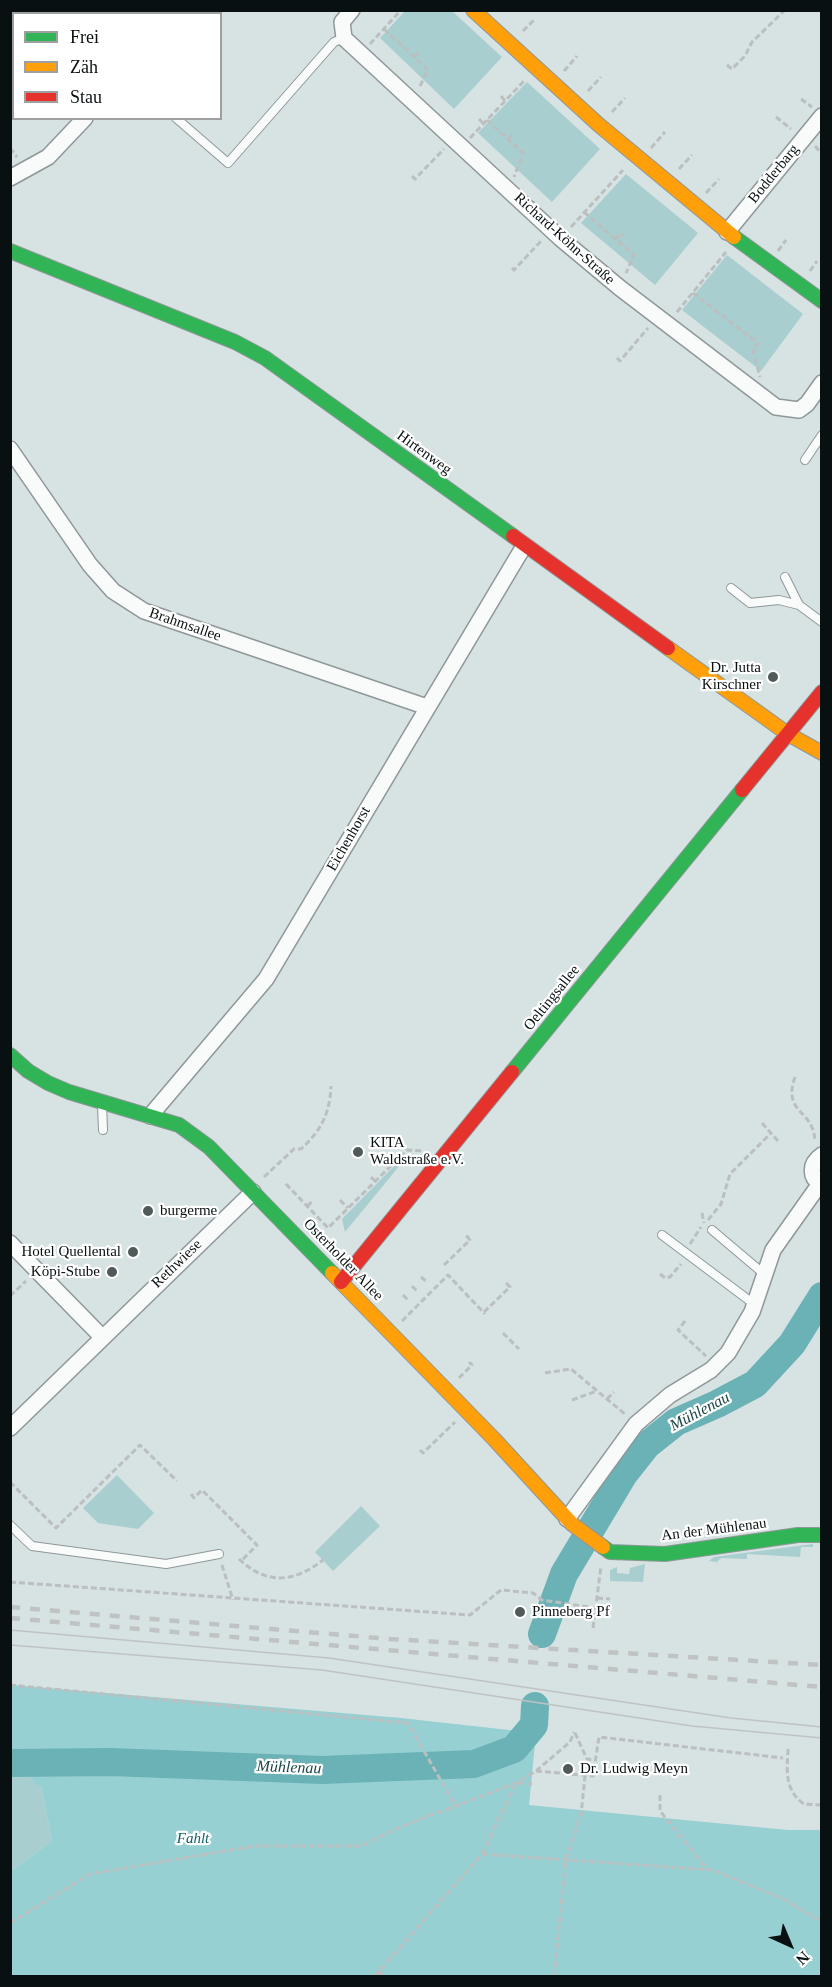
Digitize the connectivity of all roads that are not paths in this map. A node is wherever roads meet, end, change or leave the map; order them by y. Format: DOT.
graph roads {
  1 [pos="352,10"];
  2 [pos="473,10"];
  3 [pos="344,38"];
  4 [pos="822,116"];
  5 [pos="83,120"];
  6 [pos="178,120"];
  7 [pos="10,178"];
  8 [pos="732,235"];
  9 [pos="10,251"];
  10 [pos="822,301"];
  11 [pos="822,383"];
  12 [pos="822,435"];
  13 [pos="10,449"];
  14 [pos="805,460"];
  15 [pos="524,546"];
  16 [pos="785,577"];
  17 [pos="731,588"];
  18 [pos="799,605"];
  19 [pos="822,622"];
  20 [pos="822,692"];
  21 [pos="427,707"];
  22 [pos="788,734"];
  23 [pos="822,753"];
  24 [pos="10,1055"];
  25 [pos="102,1104"];
  26 [pos="150,1116"];
  27 [pos="103,1130"];
  28 [pos="819,1157"];
  29 [pos="820,1185"];
  30 [pos="251,1191"];
  31 [pos="712,1230"];
  32 [pos="663,1235"];
  33 [pos="10,1243"];
  34 [pos="764,1274"];
  35 [pos="341,1282"];
  36 [pos="754,1304"];
  37 [pos="102,1337"];
  38 [pos="10,1428"];
  39 [pos="570,1521"];
  40 [pos="10,1525"];
  41 [pos="822,1535"];
  42 [pos="610,1552"];
  43 [pos="219,1554"];
  1 -- 3 [label="street"];
  2 -- 8 [label="street"];
  3 -- 6 [label="lane"];
  3 -- 11 [label="street, Richard-Köhn-Straße"];
  4 -- 8 [label="street, Bodderbarg"];
  5 -- 7 [label="street"];
  8 -- 10 [label="street"];
  9 -- 15 [label="street, Hirtenweg"];
  12 -- 14 [label="lane"];
  13 -- 21 [label="street, Brahmsallee"];
  15 -- 21 [label="street, Eichenhorst"];
  15 -- 22 [label="street, Hirtenweg"];
  16 -- 18 [label="lane"];
  17 -- 18 [label="lane"];
  18 -- 19 [label="lane"];
  20 -- 22 [label="street, Oeltingsallee"];
  21 -- 26 [label="street, Eichenhorst"];
  22 -- 23 [label="street"];
  22 -- 35 [label="street, Oeltingsallee"];
  24 -- 25 [label="street, Osterholder Allee"];
  25 -- 26 [label="street, Osterholder Allee"];
  25 -- 27 [label="lane"];
  26 -- 30 [label="street, Osterholder Allee"];
  28 -- 29 [label="street"];
  29 -- 34 [label="street"];
  30 -- 35 [label="street, Osterholder Allee"];
  30 -- 37 [label="street, Rethwiese"];
  31 -- 34 [label="lane"];
  32 -- 36 [label="lane"];
  33 -- 37 [label="street"];
  34 -- 36 [label="street"];
  35 -- 39 [label="street, Osterholder Allee"];
  36 -- 39 [label="street"];
  37 -- 38 [label="street, Rethwiese"];
  39 -- 42 [label="street, Osterholder Allee"];
  40 -- 43 [label="lane"];
  41 -- 42 [label="street, An der Mühlenau"];
}
